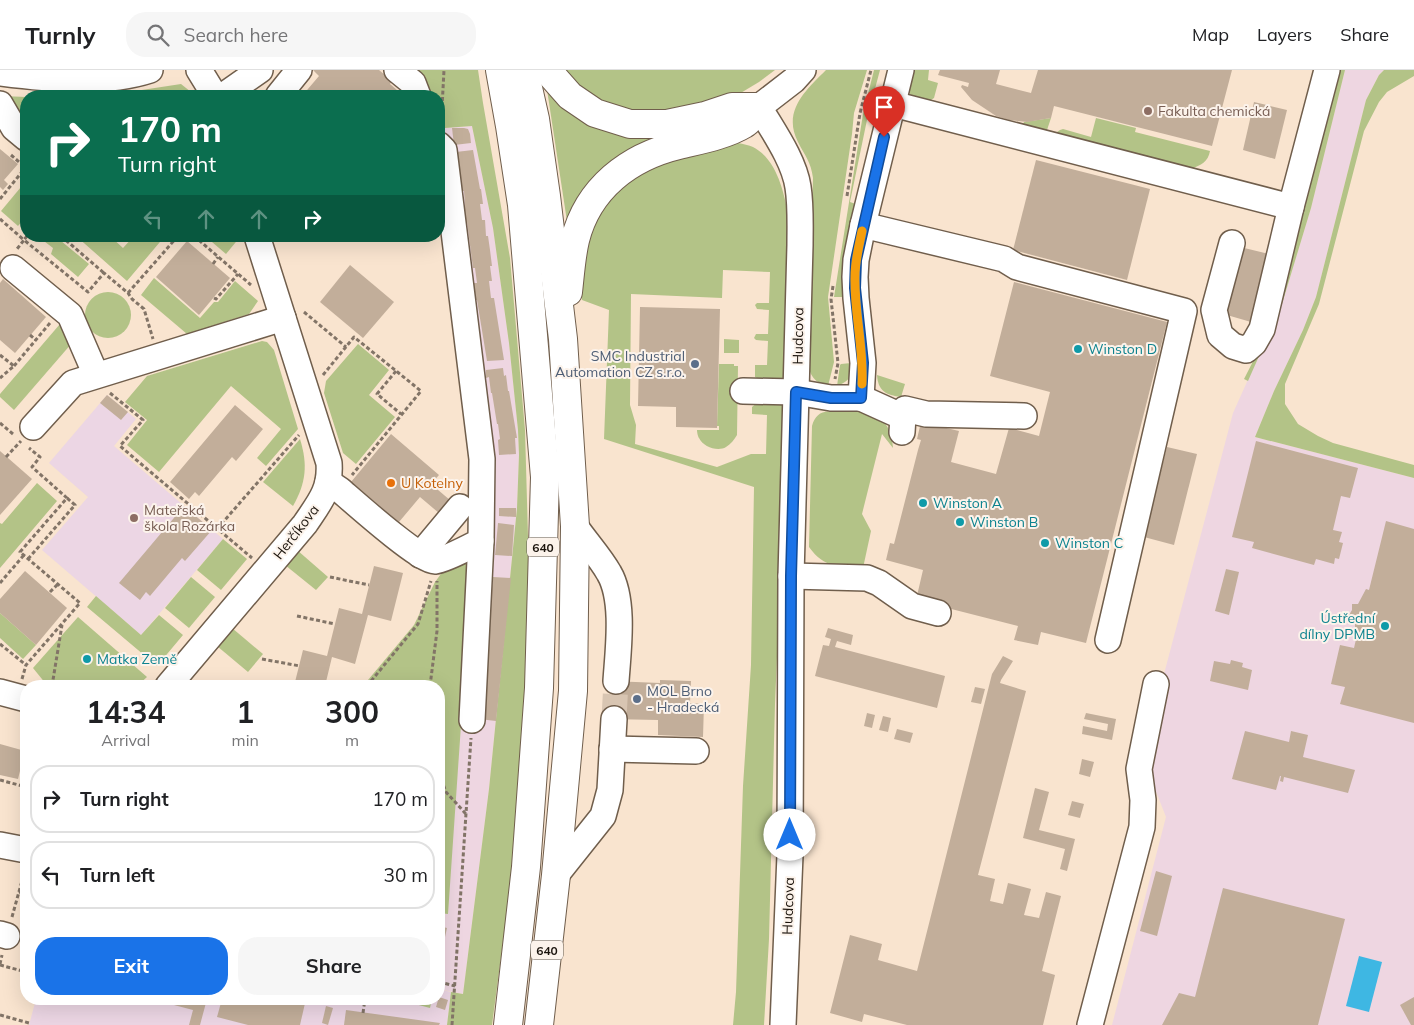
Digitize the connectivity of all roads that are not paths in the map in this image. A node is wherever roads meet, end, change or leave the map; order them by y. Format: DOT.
graph roads {
  1 [pos="150,70"];
  2 [pos="199,70"];
  3 [pos="299,70"];
  4 [pos="397,70"];
  5 [pos="500,70"];
  6 [pos="524,70"];
  7 [pos="547,70"];
  8 [pos="803,70"];
  9 [pos="901,70"];
  10 [pos="1327,70"];
  11 [pos="0,73"];
  12 [pos="257,73"];
  13 [pos="211,90"];
  14 [pos="232,90"];
  15 [pos="283,90"];
  16 [pos="415,90"];
  17 [pos="0,104"];
  18 [pos="892,104"];
  19 [pos="759,107"];
  20 [pos="20,133"];
  21 [pos="445,178"];
  22 [pos="1291,207"];
  23 [pos="863,224"];
  24 [pos="266,242"];
  25 [pos="1232,243"];
  26 [pos="12,268"];
  27 [pos="292,314"];
  28 [pos="563,339"];
  29 [pos="93,376"];
  30 [pos="743,391"];
  31 [pos="796,392"];
  32 [pos="861,398"];
  33 [pos="1024,416"];
  34 [pos="27,438"];
  35 [pos="334,486"];
  36 [pos="460,507"];
  37 [pos="575,526"];
  38 [pos="481,542"];
  39 [pos="428,558"];
  40 [pos="791,576"];
  41 [pos="938,613"];
  42 [pos="1108,640"];
  43 [pos="173,680"];
  44 [pos="616,681"];
  45 [pos="1156,684"];
  46 [pos="0,692"];
  47 [pos="20,697"];
  48 [pos="614,719"];
  49 [pos="472,720"];
  50 [pos="612,749"];
  51 [pos="696,751"];
  52 [pos="0,845"];
  53 [pos="20,849"];
  54 [pos="556,875"];
  55 [pos="508,1025"];
  56 [pos="539,1025"];
  57 [pos="783,1025"];
  58 [pos="1090,1025"];
  1 -- 11 [label="street"];
  2 -- 13 [label="street"];
  3 -- 15 [label="street"];
  4 -- 16 [label="street"];
  5 -- 55 [label="highway, 640"];
  6 -- 28 [label="highway, 640"];
  7 -- 19 [label="highway"];
  8 -- 19 [label="street"];
  9 -- 18 [label="street"];
  10 -- 22 [label="street"];
  12 -- 14 [label="street"];
  17 -- 20 [label="street"];
  18 -- 22 [label="street"];
  18 -- 23 [label="street"];
  19 -- 28 [label="highway"];
  19 -- 31 [label="street, Hudcova"];
  21 -- 38 [label="street"];
  22 -- 25 [label="street"];
  23 -- 32 [label="street"];
  23 -- 42 [label="street"];
  24 -- 27 [label="street, Herčíkova"];
  26 -- 29 [label="street"];
  27 -- 29 [label="street"];
  27 -- 35 [label="street, Herčíkova"];
  28 -- 37 [label="highway, 640"];
  29 -- 34 [label="street"];
  30 -- 31 [label="street"];
  31 -- 32 [label="street"];
  31 -- 40 [label="street, Hudcova"];
  32 -- 33 [label="street"];
  35 -- 39 [label="street"];
  35 -- 43 [label="street, Herčíkova"];
  36 -- 39 [label="street"];
  37 -- 44 [label="street"];
  37 -- 54 [label="highway, 640"];
  38 -- 39 [label="street"];
  38 -- 49 [label="street"];
  40 -- 41 [label="street"];
  40 -- 57 [label="street, Hudcova"];
  45 -- 58 [label="street"];
  46 -- 47 [label="street"];
  48 -- 50 [label="street"];
  50 -- 51 [label="street"];
  50 -- 54 [label="street"];
  52 -- 53 [label="street"];
  54 -- 56 [label="highway, 640"];
}
